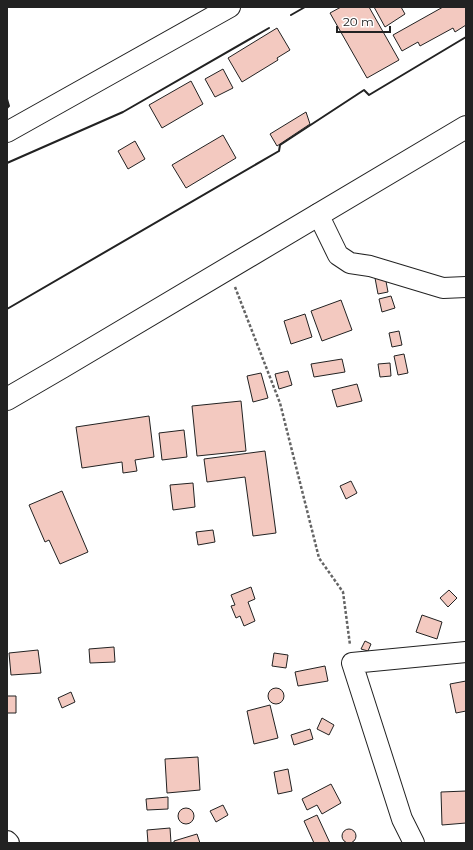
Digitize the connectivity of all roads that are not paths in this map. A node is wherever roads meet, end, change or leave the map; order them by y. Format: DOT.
graph roads {
  1 [pos="230,7"];
  2 [pos="466,126"];
  3 [pos="7,132"];
  4 [pos="318,214"];
  5 [pos="466,287"];
  6 [pos="7,398"];
  7 [pos="466,652"];
  8 [pos="414,843"];
  1 -- 3 [label="street"];
  2 -- 4 [label="main road"];
  4 -- 5 [label="street"];
  4 -- 6 [label="main road"];
  7 -- 8 [label="street"];
}
